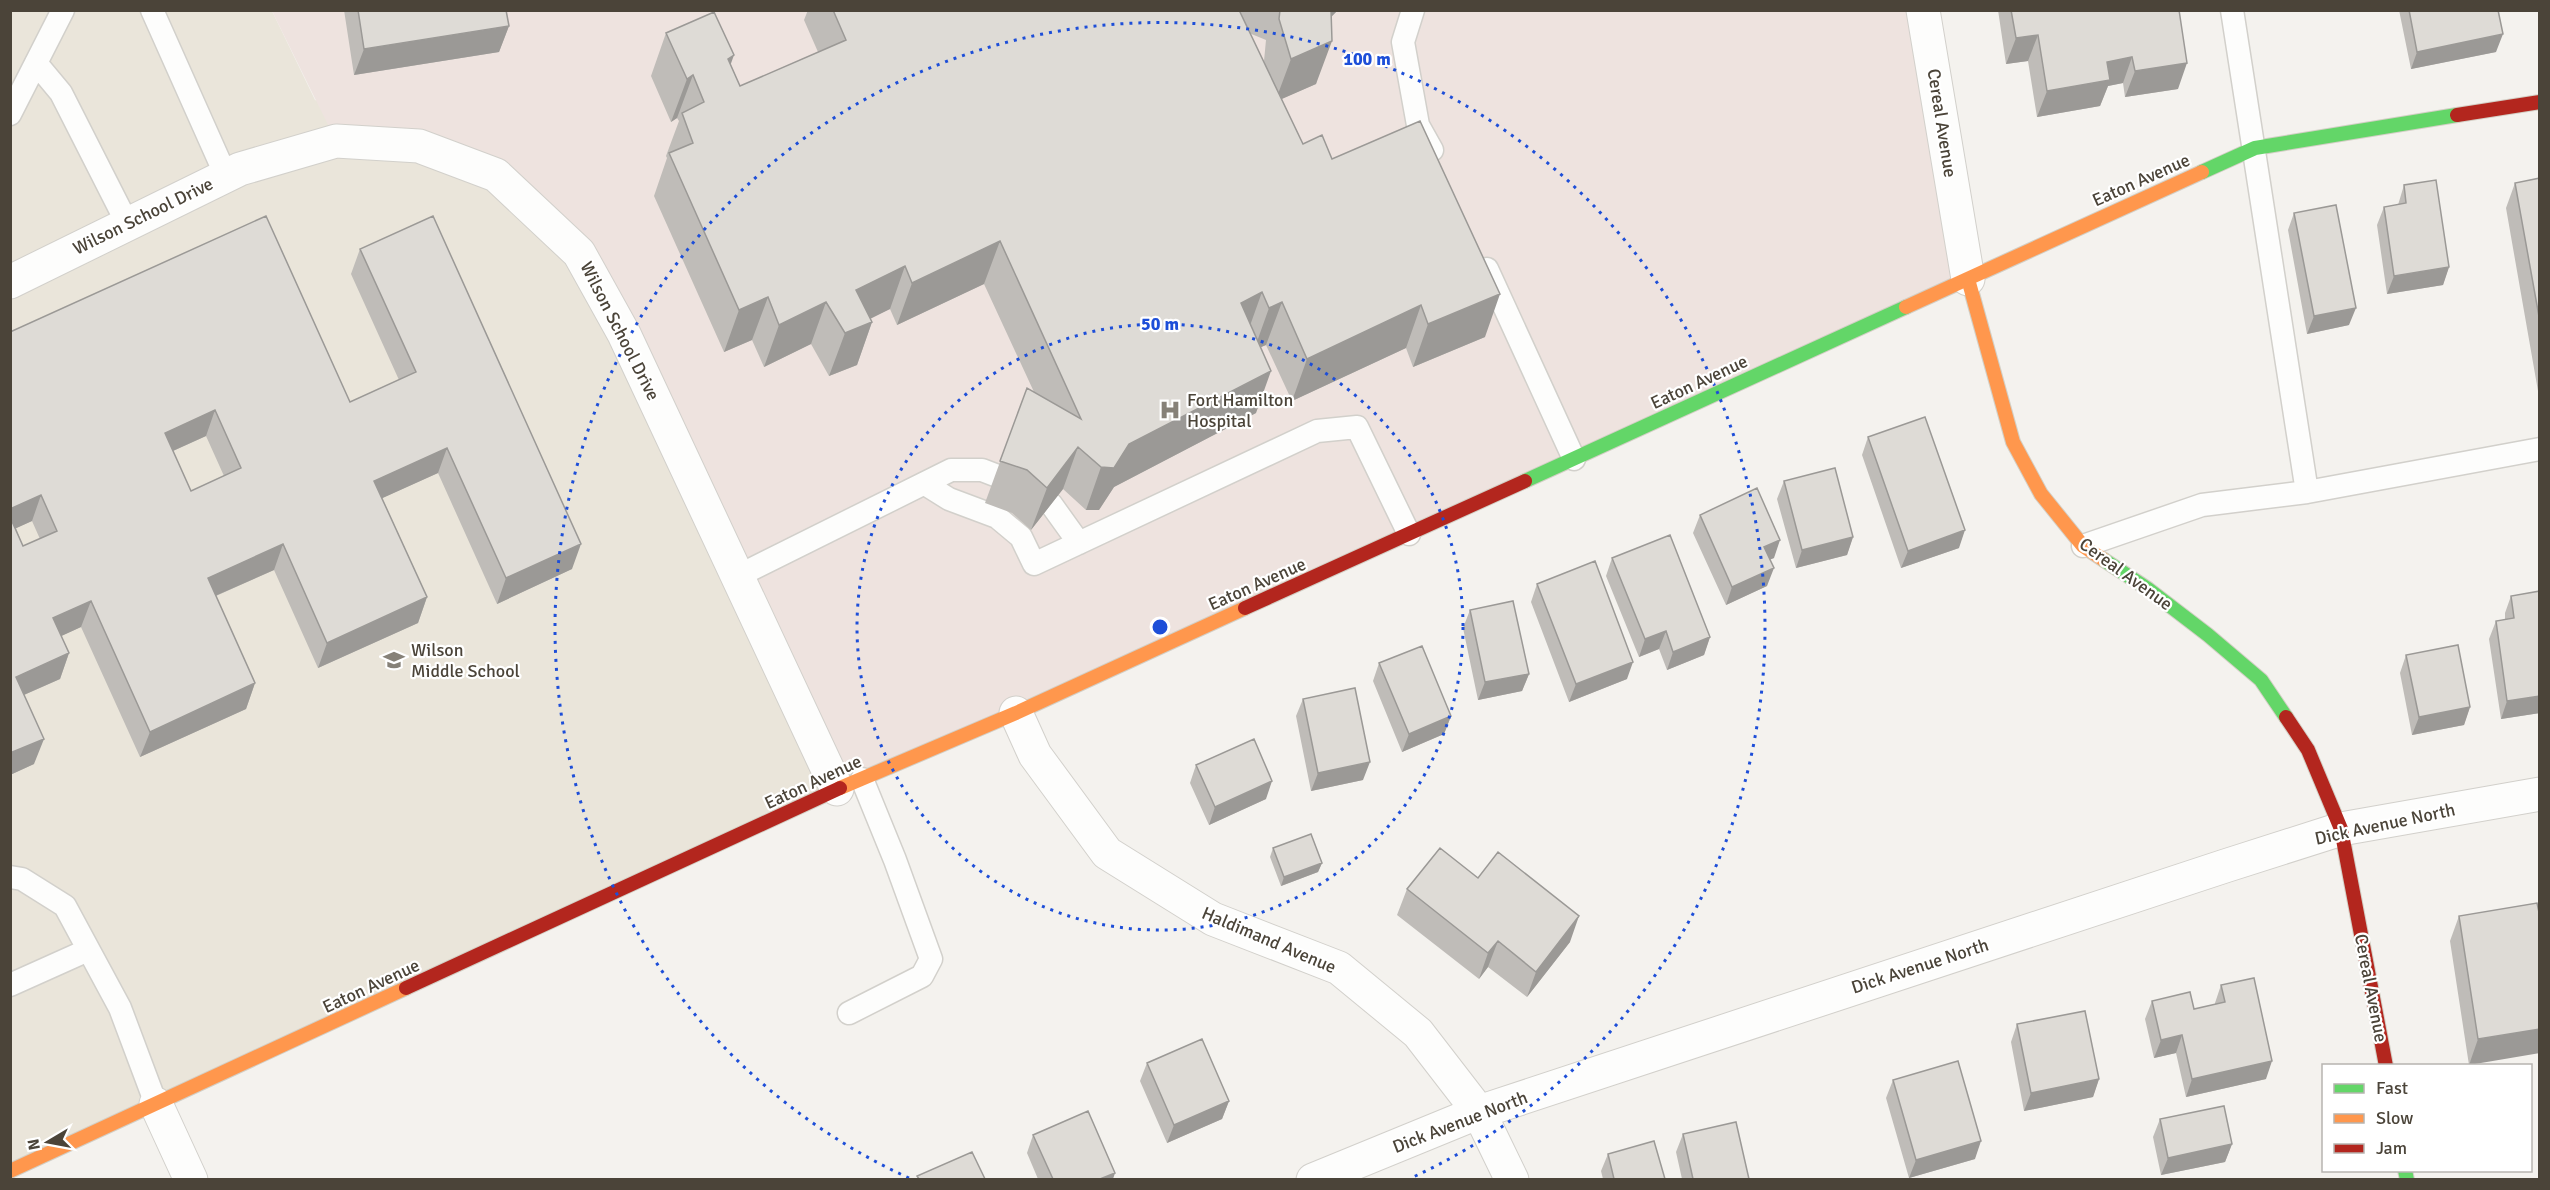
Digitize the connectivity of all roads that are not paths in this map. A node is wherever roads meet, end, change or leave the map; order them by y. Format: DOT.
graph roads {
  1 [pos="63,10"];
  2 [pos="152,10"];
  3 [pos="1413,10"];
  4 [pos="1923,10"];
  5 [pos="2232,10"];
  6 [pos="36,63"];
  7 [pos="2540,102"];
  8 [pos="10,114"];
  9 [pos="2255,148"];
  10 [pos="1441,169"];
  11 [pos="226,176"];
  12 [pos="127,223"];
  13 [pos="1478,250"];
  14 [pos="12,278"];
  15 [pos="1968,279"];
  16 [pos="2540,449"];
  17 [pos="1574,459"];
  18 [pos="995,475"];
  19 [pos="925,484"];
  20 [pos="2307,492"];
  21 [pos="1051,504"];
  22 [pos="1409,534"];
  23 [pos="1078,543"];
  24 [pos="2083,546"];
  25 [pos="738,576"];
  26 [pos="1016,713"];
  27 [pos="850,784"];
  28 [pos="2540,794"];
  29 [pos="2341,829"];
  30 [pos="10,877"];
  31 [pos="88,950"];
  32 [pos="10,985"];
  33 [pos="849,1013"];
  34 [pos="2386,1064"];
  35 [pos="156,1104"];
  36 [pos="1479,1112"];
  37 [pos="10,1171"];
  38 [pos="191,1179"];
  39 [pos="1313,1179"];
  40 [pos="1512,1179"];
  1 -- 6 [label="lane"];
  2 -- 11 [label="lane"];
  3 -- 10 [label="lane"];
  4 -- 15 [label="street, Cereal Avenue"];
  5 -- 9 [label="lane"];
  6 -- 8 [label="lane"];
  6 -- 12 [label="lane"];
  7 -- 9 [label="main road, Eaton Avenue"];
  9 -- 15 [label="main road, Eaton Avenue"];
  9 -- 20 [label="lane"];
  11 -- 12 [label="street, Wilson School Drive"];
  11 -- 25 [label="street, Wilson School Drive"];
  12 -- 14 [label="street, Wilson School Drive"];
  13 -- 17 [label="lane"];
  15 -- 17 [label="main road, Eaton Avenue"];
  15 -- 24 [label="main road, Cereal Avenue"];
  16 -- 20 [label="lane"];
  17 -- 22 [label="main road, Eaton Avenue"];
  18 -- 19 [label="lane"];
  19 -- 23 [label="lane"];
  19 -- 25 [label="lane"];
  20 -- 24 [label="lane"];
  21 -- 23 [label="lane"];
  22 -- 23 [label="lane"];
  22 -- 26 [label="main road, Eaton Avenue"];
  24 -- 29 [label="main road, Cereal Avenue"];
  25 -- 27 [label="street, Wilson School Drive"];
  26 -- 27 [label="main road, Eaton Avenue"];
  26 -- 36 [label="street, Haldimand Avenue"];
  27 -- 33 [label="lane"];
  27 -- 35 [label="main road, Eaton Avenue"];
  28 -- 29 [label="street, Dick Avenue North"];
  29 -- 34 [label="main road, Cereal Avenue"];
  29 -- 36 [label="street, Dick Avenue North"];
  30 -- 31 [label="lane"];
  31 -- 32 [label="lane"];
  31 -- 35 [label="lane"];
  35 -- 37 [label="main road, Eaton Avenue"];
  35 -- 38 [label="street"];
  36 -- 39 [label="street, Dick Avenue North"];
  36 -- 40 [label="street, Haldimand Avenue"];
}
